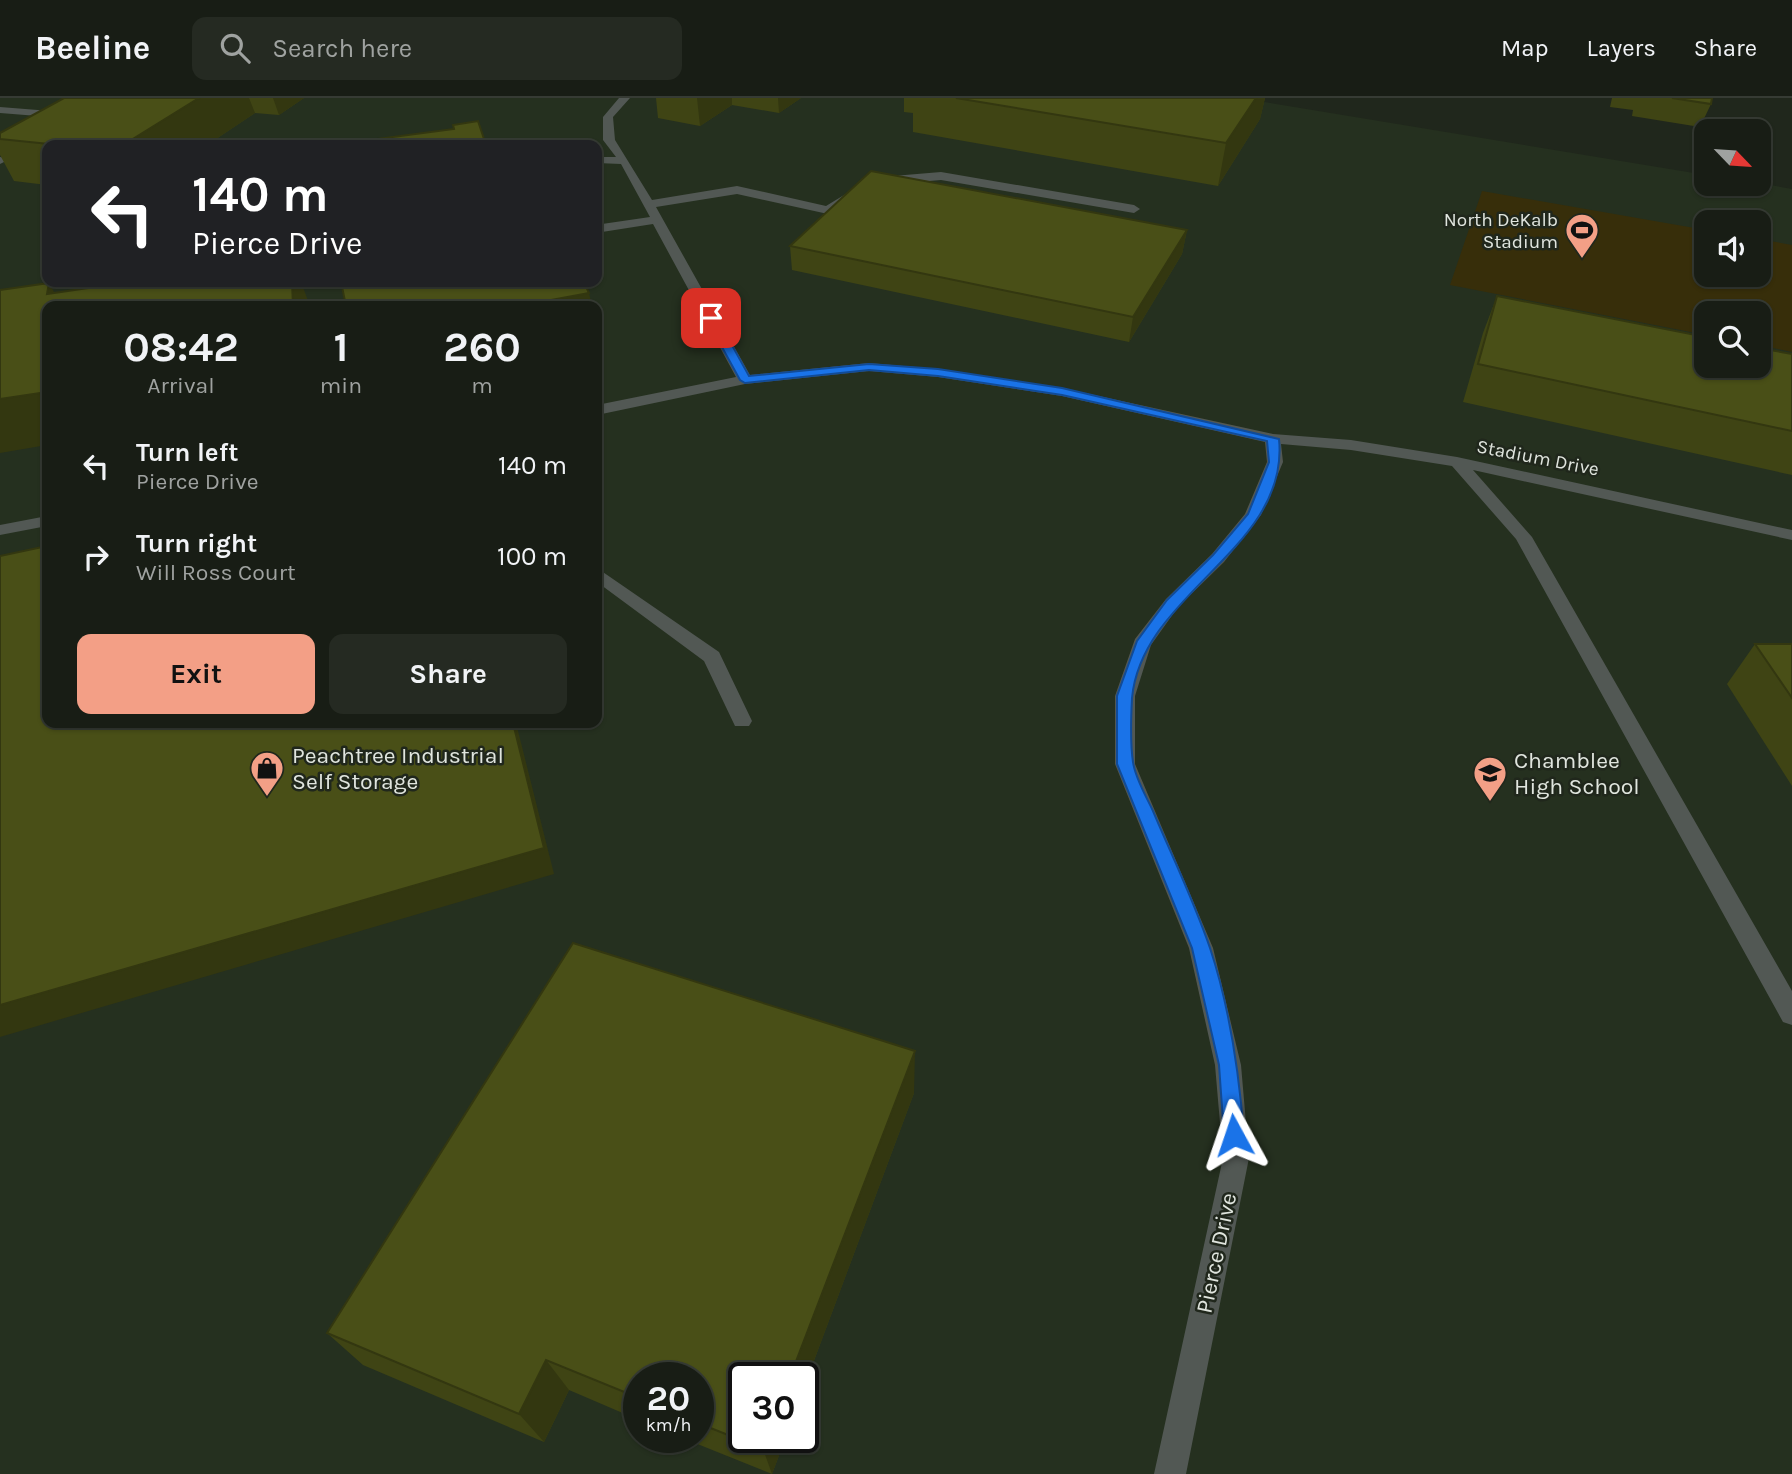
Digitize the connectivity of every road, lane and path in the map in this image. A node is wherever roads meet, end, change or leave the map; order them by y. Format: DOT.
graph roads {
  1 [pos="625,98"];
  2 [pos="0,110"];
  3 [pos="56,123"];
  4 [pos="602,160"];
  5 [pos="625,161"];
  6 [pos="649,204"];
  7 [pos="1134,209"];
  8 [pos="657,220"];
  9 [pos="602,228"];
  10 [pos="745,380"];
  11 [pos="602,409"];
  12 [pos="1273,439"];
  13 [pos="1457,462"];
  14 [pos="42,522"];
  15 [pos="0,530"];
  16 [pos="1792,535"];
  17 [pos="602,578"];
  18 [pos="742,721"];
  19 [pos="1792,1014"];
  20 [pos="1170,1474"];
  1 -- 5 [label="street"];
  2 -- 3 [label="street"];
  4 -- 5 [label="street"];
  5 -- 6 [label="street"];
  6 -- 7 [label="street"];
  6 -- 8 [label="street"];
  8 -- 9 [label="street"];
  8 -- 10 [label="street"];
  10 -- 11 [label="street"];
  10 -- 12 [label="street"];
  12 -- 13 [label="street, Stadium Drive"];
  12 -- 20 [label="street, Pierce Drive"];
  13 -- 16 [label="street, Stadium Drive"];
  13 -- 19 [label="street"];
  14 -- 15 [label="street"];
  17 -- 18 [label="street"];
}
